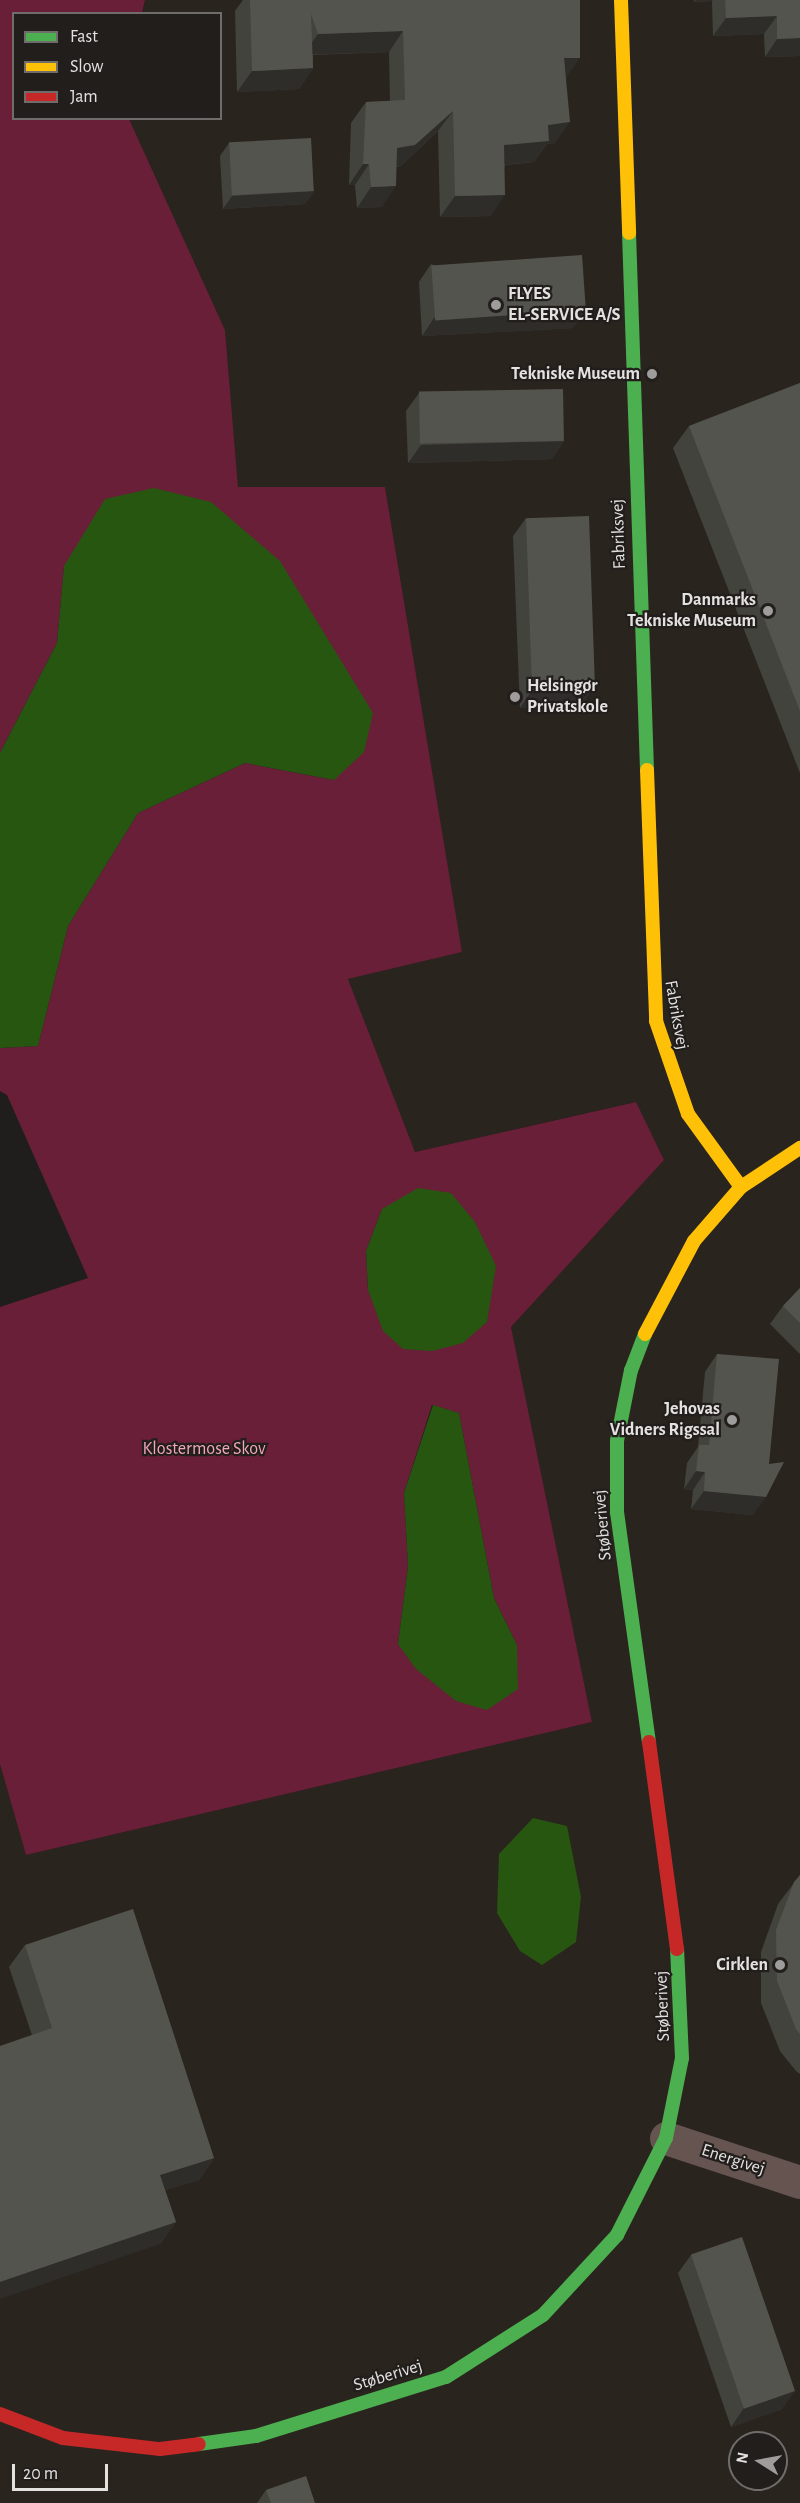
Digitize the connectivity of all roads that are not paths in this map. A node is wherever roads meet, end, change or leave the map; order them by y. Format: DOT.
graph roads {
  1 [pos="621,0"];
  2 [pos="800,1148"];
  3 [pos="741,1187"];
  4 [pos="666,2138"];
  5 [pos="800,2182"];
  6 [pos="0,2414"];
  1 -- 3 [label="street, Fabriksvej"];
  2 -- 3 [label="street, Støberivej"];
  3 -- 4 [label="street, Støberivej"];
  4 -- 5 [label="street, Energivej"];
  4 -- 6 [label="street, Støberivej"];
}
